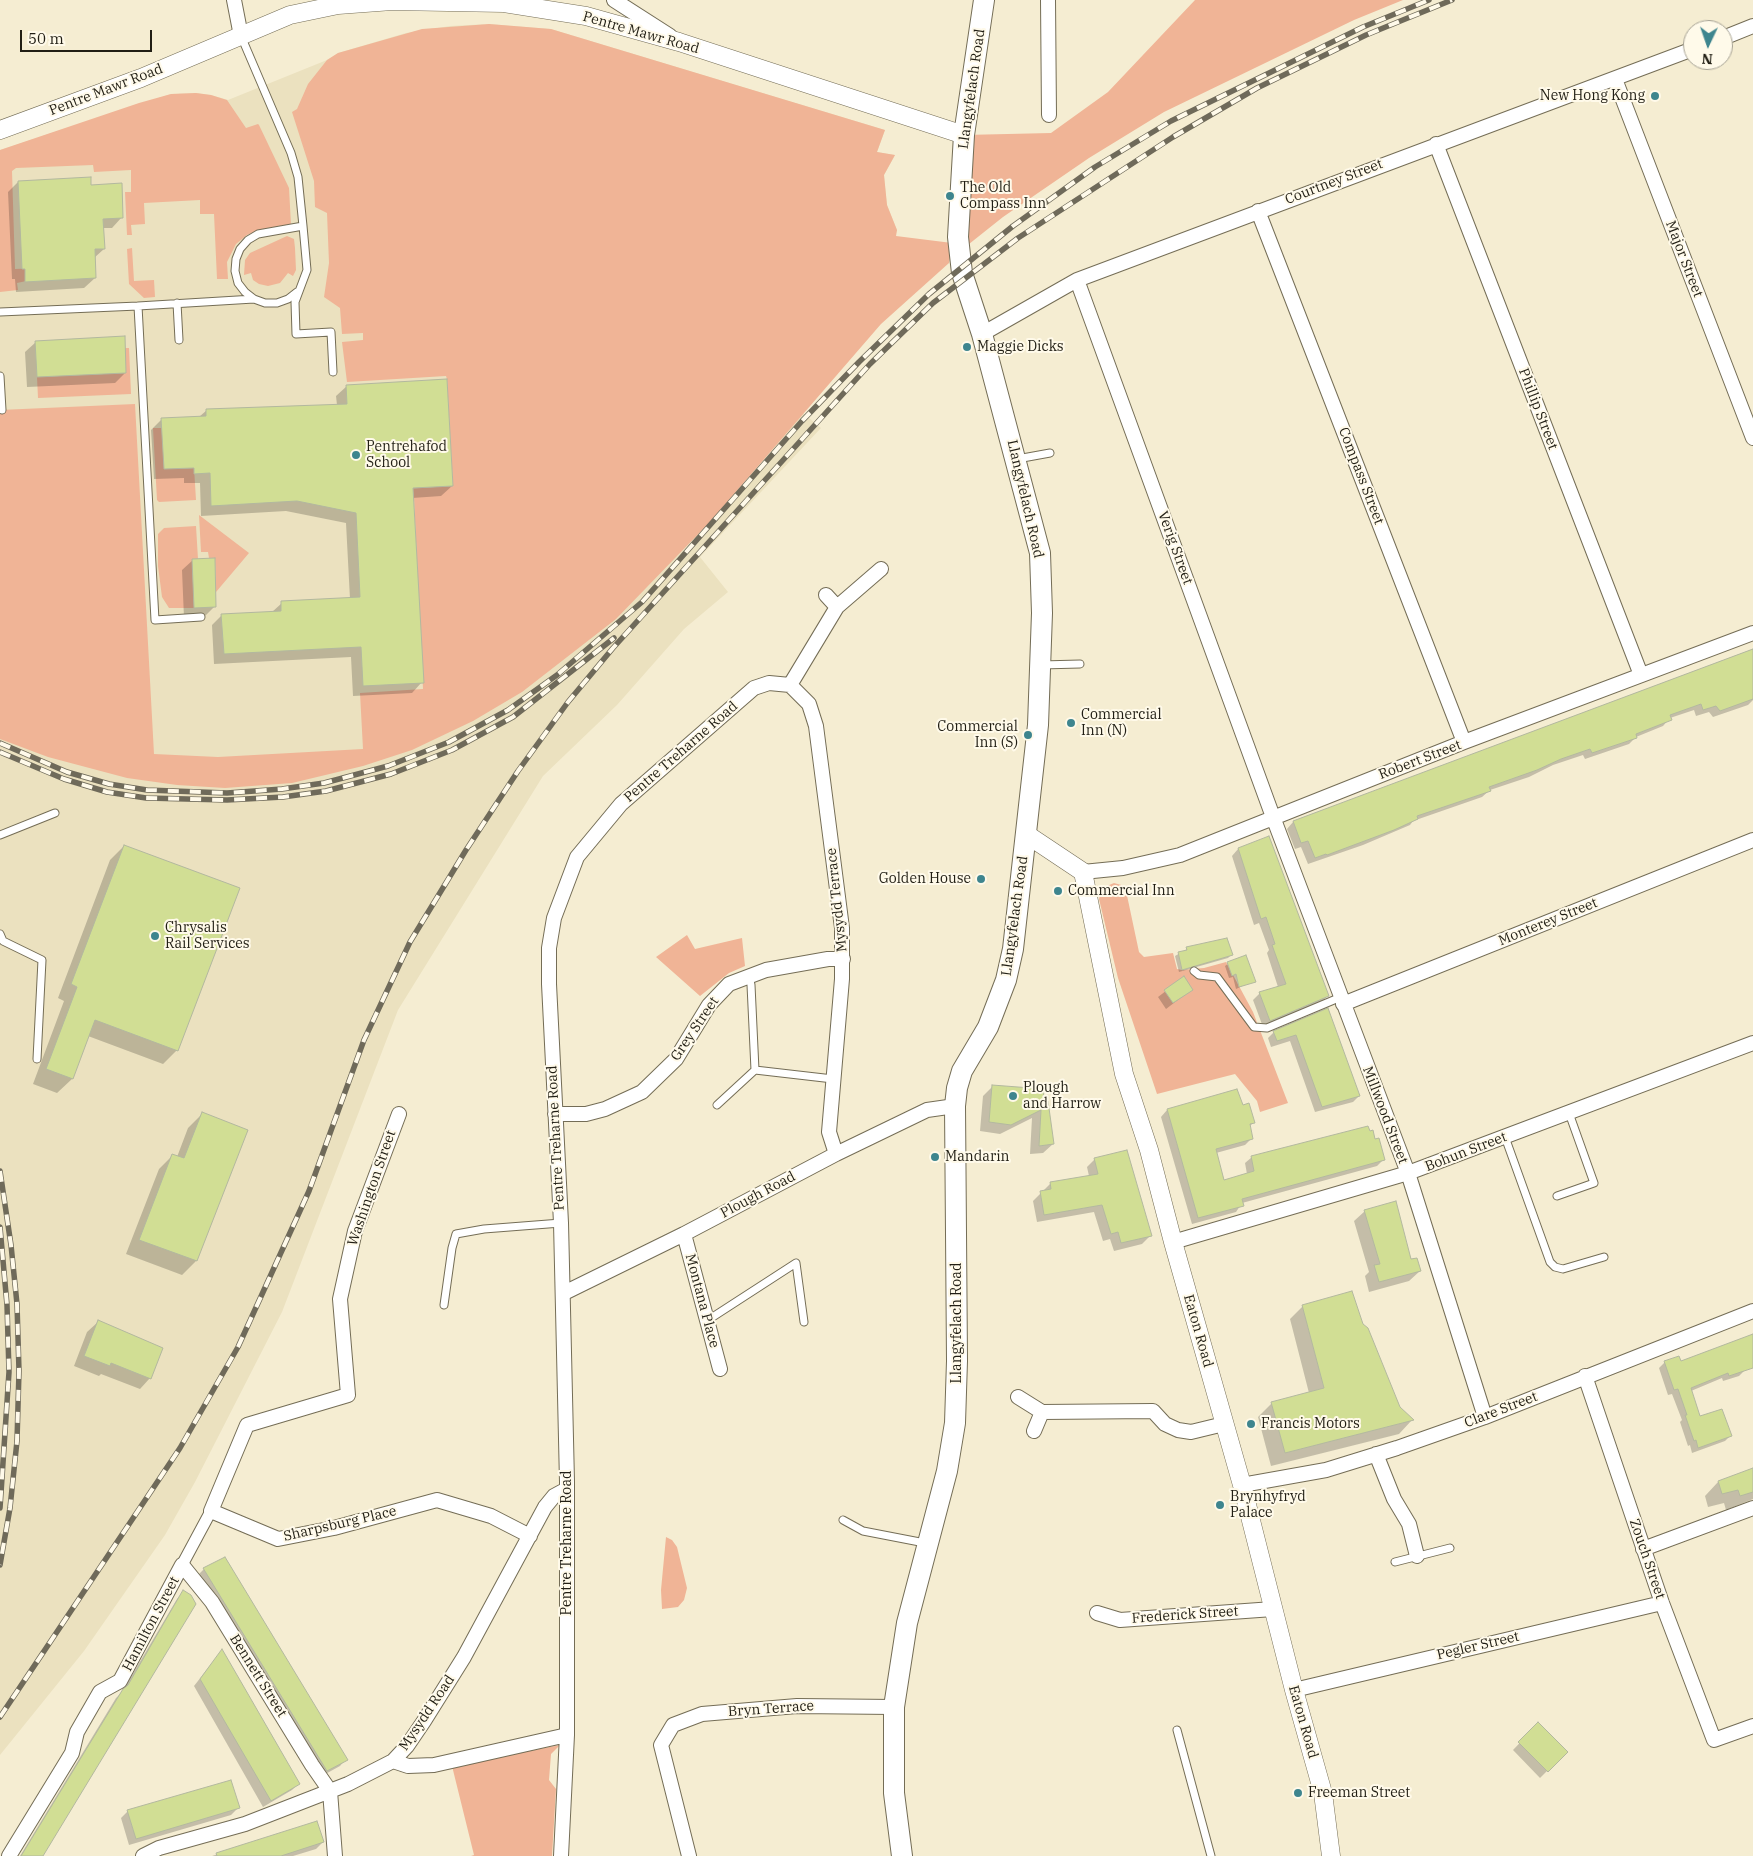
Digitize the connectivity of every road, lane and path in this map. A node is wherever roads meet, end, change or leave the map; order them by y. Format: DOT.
graph roads {
  1 [pos="234,0"];
  2 [pos="614,0"];
  3 [pos="984,0"];
  4 [pos="1048,0"];
  5 [pos="504,2"];
  6 [pos="1753,26"];
  7 [pos="1733,34"];
  8 [pos="241,36"];
  9 [pos="679,42"];
  10 [pos="1683,53"];
  11 [pos="1615,80"];
  12 [pos="1049,115"];
  13 [pos="0,130"];
  14 [pos="964,136"];
  15 [pos="1436,144"];
  16 [pos="1258,211"];
  17 [pos="303,226"];
  18 [pos="1077,280"];
  19 [pos="297,292"];
  20 [pos="254,299"];
  21 [pos="177,303"];
  22 [pos="138,306"];
  23 [pos="0,312"];
  24 [pos="982,334"];
  25 [pos="179,340"];
  26 [pos="334,372"];
  27 [pos="0,376"];
  28 [pos="2,410"];
  29 [pos="1753,438"];
  30 [pos="1050,453"];
  31 [pos="1017,459"];
  32 [pos="881,569"];
  33 [pos="826,595"];
  34 [pos="837,607"];
  35 [pos="202,617"];
  36 [pos="1753,633"];
  37 [pos="1080,664"];
  38 [pos="1040,666"];
  39 [pos="1640,674"];
  40 [pos="790,685"];
  41 [pos="1464,742"];
  42 [pos="55,813"];
  43 [pos="1273,817"];
  44 [pos="1026,834"];
  45 [pos="0,835"];
  46 [pos="1753,840"];
  47 [pos="1083,872"];
  48 [pos="0,934"];
  49 [pos="843,959"];
  50 [pos="1194,971"];
  51 [pos="749,976"];
  52 [pos="1342,1000"];
  53 [pos="1753,1043"];
  54 [pos="37,1059"];
  55 [pos="755,1070"];
  56 [pos="833,1079"];
  57 [pos="716,1105"];
  58 [pos="955,1106"];
  59 [pos="1569,1113"];
  60 [pos="399,1114"];
  61 [pos="554,1114"];
  62 [pos="1505,1137"];
  63 [pos="836,1154"];
  64 [pos="1408,1174"];
  65 [pos="1557,1196"];
  66 [pos="561,1223"];
  67 [pos="684,1234"];
  68 [pos="1173,1242"];
  69 [pos="1604,1256"];
  70 [pos="564,1293"];
  71 [pos="444,1305"];
  72 [pos="1753,1311"];
  73 [pos="708,1320"];
  74 [pos="804,1322"];
  75 [pos="720,1369"];
  76 [pos="1585,1376"];
  77 [pos="1018,1397"];
  78 [pos="1042,1412"];
  79 [pos="1485,1417"];
  80 [pos="1224,1424"];
  81 [pos="1034,1431"];
  82 [pos="1376,1454"];
  83 [pos="1242,1485"];
  84 [pos="567,1489"];
  85 [pos="1753,1508"];
  86 [pos="210,1512"];
  87 [pos="843,1520"];
  88 [pos="530,1536"];
  89 [pos="928,1544"];
  90 [pos="1450,1548"];
  91 [pos="1644,1549"];
  92 [pos="1417,1556"];
  93 [pos="1395,1562"];
  94 [pos="182,1565"];
  95 [pos="1662,1603"];
  96 [pos="1273,1609"];
  97 [pos="1097,1613"];
  98 [pos="1294,1690"];
  99 [pos="894,1707"];
  100 [pos="1753,1726"];
  101 [pos="1178,1730"];
  102 [pos="567,1735"];
  103 [pos="393,1761"];
  104 [pos="330,1791"];
  105 [pos="9,1856"];
  106 [pos="143,1856"];
  107 [pos="335,1856"];
  108 [pos="561,1856"];
  109 [pos="689,1856"];
  110 [pos="902,1856"];
  111 [pos="1211,1856"];
  112 [pos="1331,1856"];
  1 -- 8 [label="street"];
  2 -- 9 [label="street"];
  3 -- 14 [label="main road, Llangyfelach Road"];
  4 -- 12 [label="street"];
  5 -- 8 [label="street, Pentre Mawr Road"];
  5 -- 9 [label="street, Pentre Mawr Road"];
  6 -- 7 [label="street"];
  8 -- 13 [label="street, Pentre Mawr Road"];
  8 -- 17 [label="lane"];
  9 -- 14 [label="street, Pentre Mawr Road"];
  10 -- 11 [label="street, Courtney Street"];
  11 -- 15 [label="street, Courtney Street"];
  11 -- 29 [label="street, Major Street"];
  14 -- 24 [label="main road, Llangyfelach Road"];
  15 -- 16 [label="street, Courtney Street"];
  15 -- 39 [label="street, Phillip Street"];
  16 -- 18 [label="street, Courtney Street"];
  16 -- 41 [label="street, Compass Street"];
  17 -- 19 [label="lane"];
  17 -- 20 [label="lane"];
  18 -- 24 [label="street, Courtney Street"];
  18 -- 43 [label="street, Verig Street"];
  19 -- 20 [label="lane"];
  19 -- 26 [label="lane"];
  20 -- 21 [label="lane"];
  21 -- 22 [label="lane"];
  21 -- 25 [label="lane"];
  22 -- 23 [label="lane"];
  22 -- 35 [label="lane"];
  24 -- 31 [label="main road, Llangyfelach Road"];
  27 -- 28 [label="lane"];
  30 -- 31 [label="lane"];
  31 -- 38 [label="main road, Llangyfelach Road"];
  32 -- 34 [label="street"];
  33 -- 34 [label="street"];
  34 -- 40 [label="street"];
  36 -- 39 [label="street, Robert Street"];
  37 -- 38 [label="lane"];
  38 -- 44 [label="main road, Llangyfelach Road"];
  39 -- 41 [label="street, Robert Street"];
  40 -- 49 [label="street, Mysydd Terrace"];
  40 -- 61 [label="street, Pentre Treharne Road"];
  41 -- 43 [label="street, Robert Street"];
  42 -- 45 [label="lane"];
  43 -- 47 [label="street, Robert Street"];
  43 -- 52 [label="street, Millwood Street"];
  44 -- 47 [label="street"];
  44 -- 58 [label="main road, Llangyfelach Road"];
  46 -- 52 [label="street, Monterey Street"];
  47 -- 68 [label="street, Eaton Road"];
  48 -- 54 [label="lane"];
  49 -- 51 [label="street, Grey Street"];
  49 -- 56 [label="street, Mysydd Terrace"];
  50 -- 52 [label="lane"];
  51 -- 55 [label="lane"];
  51 -- 61 [label="street, Grey Street"];
  52 -- 64 [label="street, Millwood Street"];
  53 -- 59 [label="street, Bohun Street"];
  55 -- 56 [label="lane"];
  55 -- 57 [label="lane"];
  56 -- 63 [label="street, Mysydd Terrace"];
  58 -- 63 [label="street, Plough Road"];
  58 -- 89 [label="main road, Llangyfelach Road"];
  59 -- 62 [label="street, Bohun Street"];
  59 -- 65 [label="lane"];
  60 -- 86 [label="street, Washington Street"];
  61 -- 66 [label="street, Pentre Treharne Road"];
  62 -- 64 [label="street, Bohun Street"];
  62 -- 69 [label="lane"];
  63 -- 67 [label="street, Plough Road"];
  64 -- 68 [label="street, Bohun Street"];
  64 -- 79 [label="street, Millwood Street"];
  66 -- 70 [label="street, Pentre Treharne Road"];
  66 -- 71 [label="lane"];
  67 -- 70 [label="street, Plough Road"];
  67 -- 73 [label="street, Montana Place"];
  68 -- 80 [label="street, Eaton Road"];
  70 -- 84 [label="street, Pentre Treharne Road"];
  72 -- 76 [label="street, Clare Street"];
  73 -- 74 [label="lane"];
  73 -- 75 [label="street, Montana Place"];
  76 -- 79 [label="street, Clare Street"];
  76 -- 91 [label="street, Zouch Street"];
  77 -- 78 [label="street"];
  78 -- 80 [label="street"];
  78 -- 81 [label="street"];
  79 -- 82 [label="street, Clare Street"];
  80 -- 83 [label="street, Eaton Road"];
  82 -- 83 [label="street, Clare Street"];
  82 -- 92 [label="street"];
  83 -- 96 [label="street, Eaton Road"];
  84 -- 88 [label="street, Mysydd Road"];
  84 -- 102 [label="street, Pentre Treharne Road"];
  85 -- 91 [label="street"];
  86 -- 88 [label="street, Sharpsburg Place"];
  86 -- 94 [label="street"];
  87 -- 89 [label="lane"];
  88 -- 103 [label="street, Mysydd Road"];
  89 -- 99 [label="main road, Llangyfelach Road"];
  90 -- 92 [label="lane"];
  91 -- 95 [label="street, Zouch Street"];
  92 -- 93 [label="lane"];
  94 -- 104 [label="street, Bennett Street"];
  94 -- 105 [label="street, Hamilton Street"];
  95 -- 98 [label="street, Pegler Street"];
  95 -- 100 [label="street, Zouch Street"];
  96 -- 97 [label="street, Frederick Street"];
  96 -- 98 [label="street, Eaton Road"];
  98 -- 112 [label="street, Eaton Road"];
  99 -- 109 [label="street, Bryn Terrace"];
  99 -- 110 [label="main road, Llangyfelach Road"];
  101 -- 111 [label="lane"];
  102 -- 103 [label="street"];
  102 -- 108 [label="street, Pentre Treharne Road"];
  103 -- 104 [label="street, Mysydd Road"];
  104 -- 106 [label="street, Mysydd Road"];
  104 -- 107 [label="street"];
}
